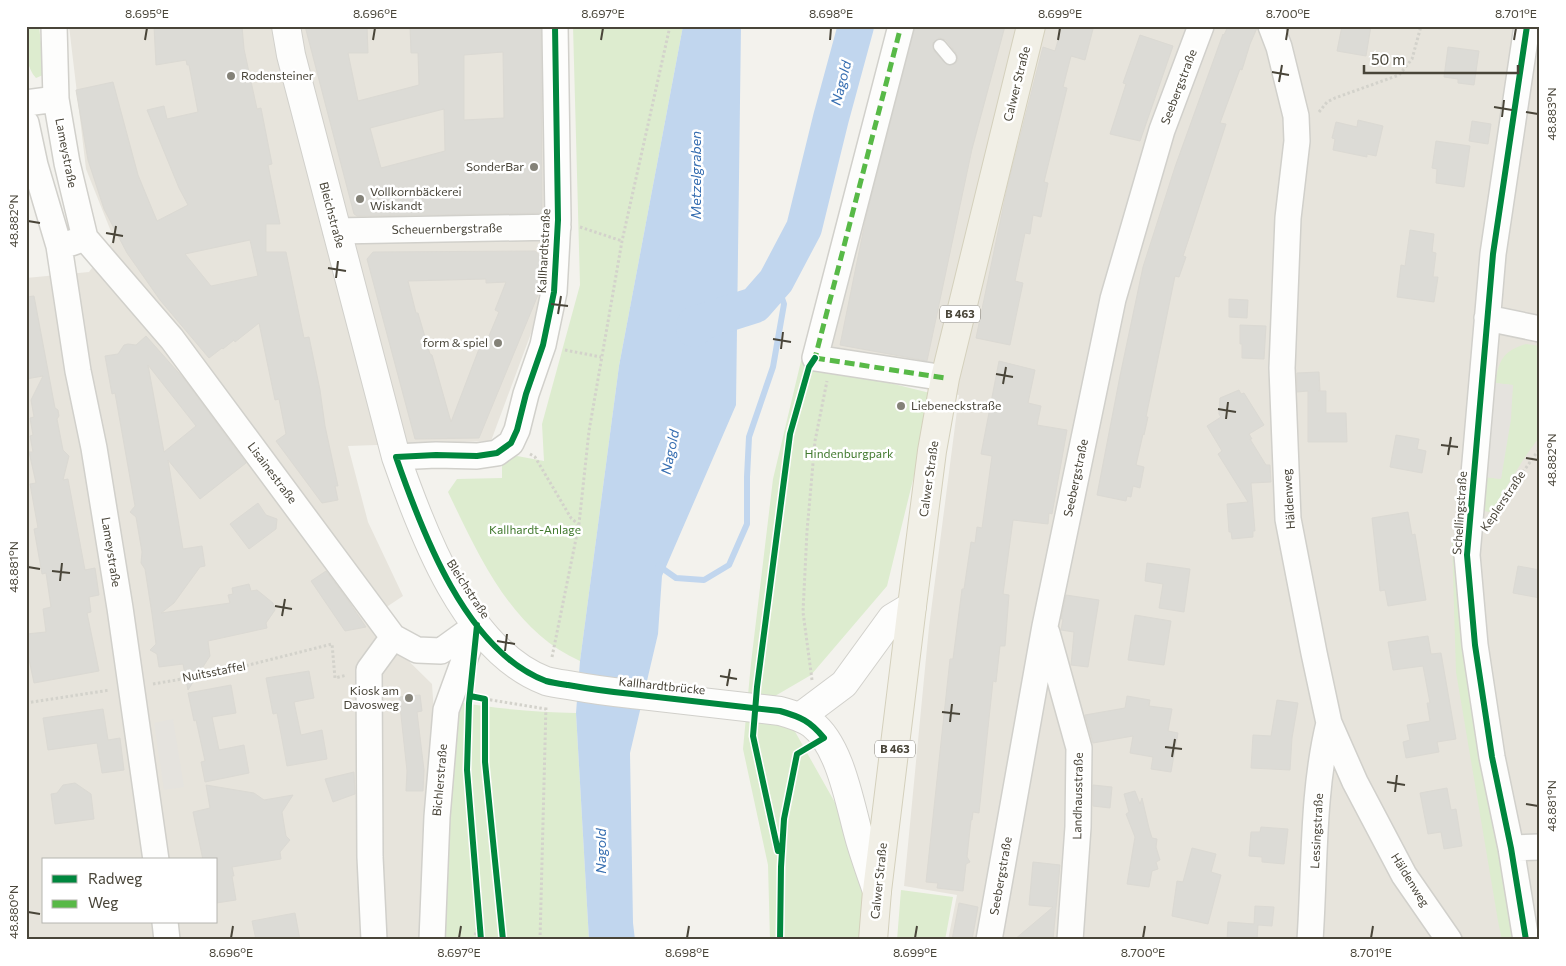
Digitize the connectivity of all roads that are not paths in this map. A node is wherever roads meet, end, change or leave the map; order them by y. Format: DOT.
graph roads {
  1 [pos="54,26"];
  2 [pos="286,26"];
  3 [pos="555,26"];
  4 [pos="1031,26"];
  5 [pos="1201,26"];
  6 [pos="1271,26"];
  7 [pos="1527,26"];
  8 [pos="903,34"];
  9 [pos="940,46"];
  10 [pos="950,58"];
  11 [pos="56,99"];
  12 [pos="26,103"];
  13 [pos="26,123"];
  14 [pos="35,165"];
  15 [pos="26,197"];
  16 [pos="558,224"];
  17 [pos="336,231"];
  18 [pos="85,238"];
  19 [pos="59,246"];
  20 [pos="1487,318"];
  21 [pos="1540,329"];
  22 [pos="945,378"];
  23 [pos="396,457"];
  24 [pos="912,606"];
  25 [pos="477,625"];
  26 [pos="1045,626"];
  27 [pos="393,637"];
  28 [pos="560,683"];
  29 [pos="798,712"];
  30 [pos="1329,723"];
  31 [pos="1540,847"];
  32 [pos="1511,848"];
  33 [pos="156,858"];
  34 [pos="877,891"];
  35 [pos="165,924"];
  36 [pos="167,940"];
  37 [pos="374,940"];
  38 [pos="432,940"];
  39 [pos="873,940"];
  40 [pos="989,940"];
  41 [pos="1070,940"];
  42 [pos="1310,940"];
  43 [pos="1449,940"];
  44 [pos="1526,940"];
  1 -- 11 [label="street, Lameystraße"];
  2 -- 17 [label="street, Bleichstraße"];
  3 -- 16 [label="street, Kallhardtstraße"];
  4 -- 22 [label="main road, Calwer Straße / B 463"];
  5 -- 26 [label="street, Seebergstraße"];
  6 -- 30 [label="street, Häldenweg"];
  7 -- 20 [label="street, Schellingstraße"];
  8 -- 22 [label="street"];
  9 -- 10 [label="lane"];
  11 -- 12 [label="street"];
  11 -- 18 [label="street, Lameystraße"];
  13 -- 14 [label="street, Lameystraße"];
  14 -- 15 [label="street"];
  14 -- 19 [label="street, Lameystraße"];
  16 -- 17 [label="street, Scheuernbergstraße"];
  16 -- 23 [label="street, Kallhardtstraße"];
  17 -- 23 [label="street, Bleichstraße"];
  18 -- 19 [label="street"];
  18 -- 27 [label="street, Lisainestraße"];
  19 -- 33 [label="street, Lameystraße"];
  20 -- 21 [label="street"];
  20 -- 32 [label="street, Schellingstraße"];
  22 -- 24 [label="main road, Calwer Straße / B 463"];
  23 -- 25 [label="street, Bleichstraße"];
  24 -- 29 [label="street"];
  24 -- 34 [label="main road, Calwer Straße / B 463"];
  25 -- 27 [label="street, Lisainestraße"];
  25 -- 28 [label="street, Bleichstraße"];
  25 -- 38 [label="street, Bichlerstraße"];
  26 -- 40 [label="street, Seebergstraße"];
  26 -- 41 [label="street, Landhausstraße"];
  27 -- 37 [label="street"];
  28 -- 29 [label="street, Kallhardtbrücke"];
  29 -- 34 [label="street"];
  30 -- 42 [label="street, Lessingstraße"];
  30 -- 43 [label="street, Häldenweg"];
  31 -- 32 [label="street"];
  32 -- 44 [label="street, Schellingstraße"];
  34 -- 39 [label="main road, Calwer Straße / B 463"];
  35 -- 36 [label="street"];
}
